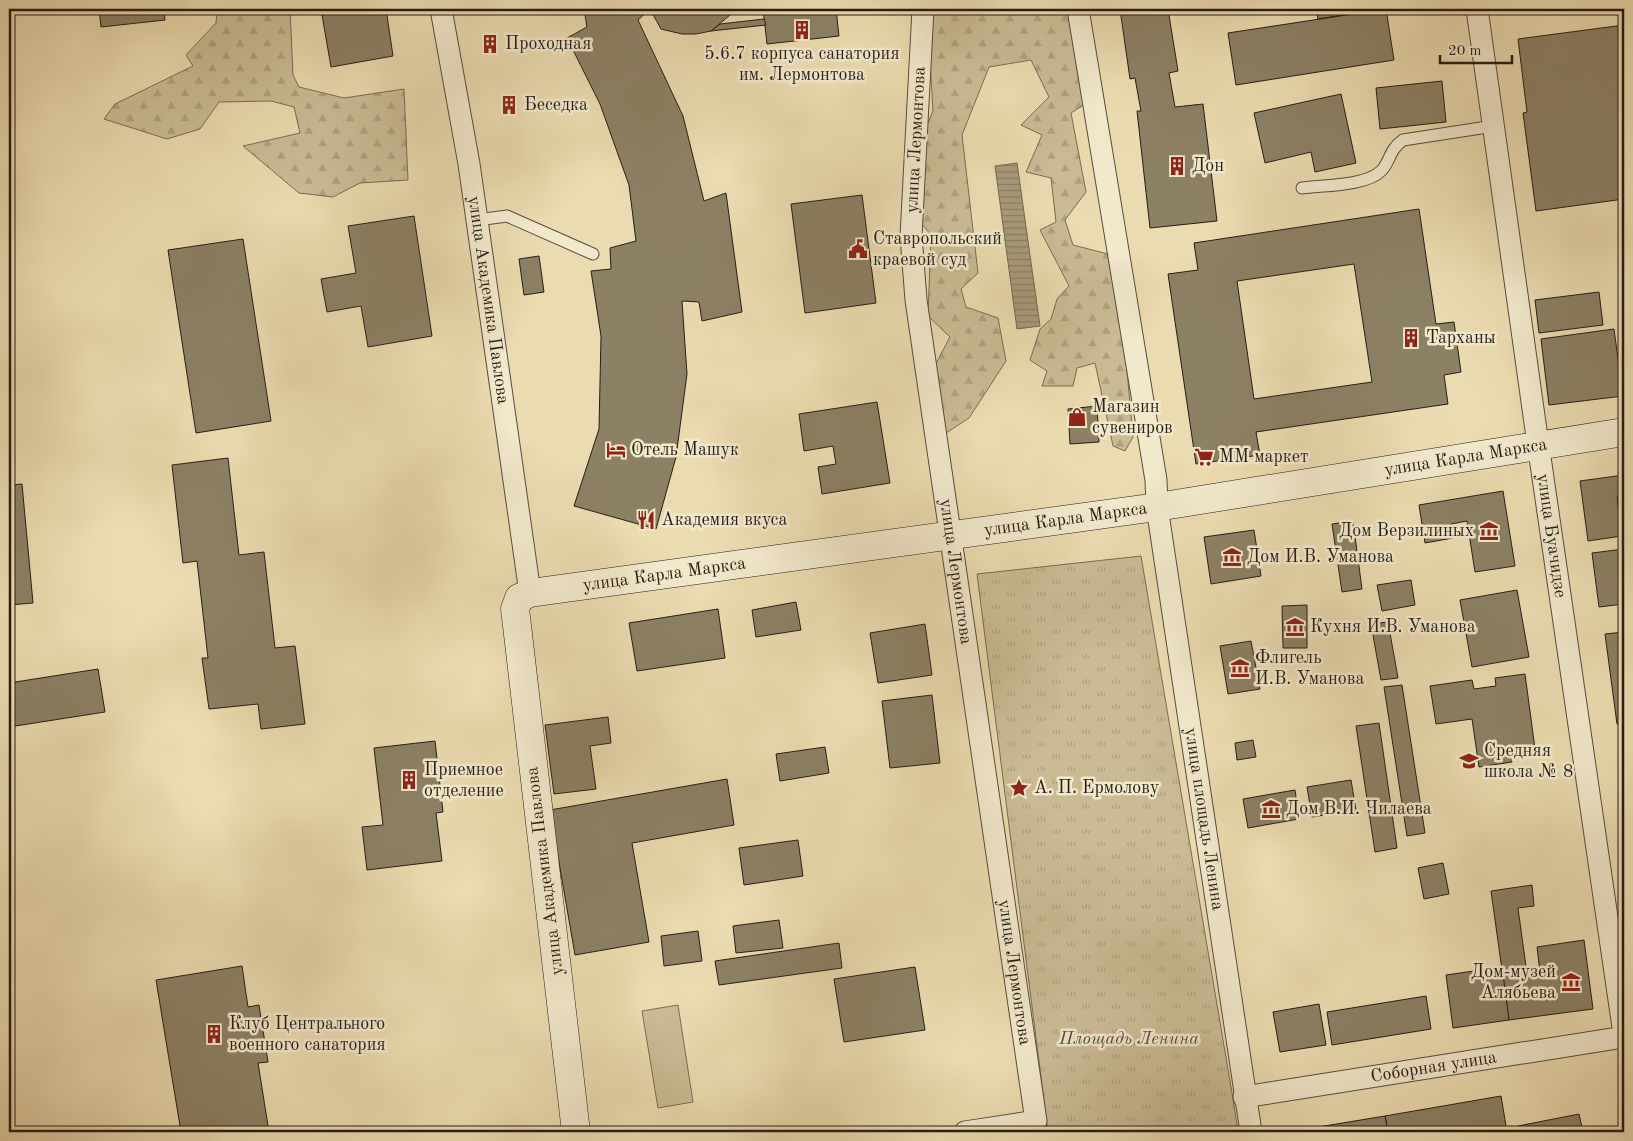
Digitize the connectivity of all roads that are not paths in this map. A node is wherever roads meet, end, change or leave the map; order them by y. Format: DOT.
graph roads {
  1 [pos="441,9"];
  2 [pos="923,9"];
  3 [pos="1078,9"];
  4 [pos="1477,9"];
  5 [pos="1494,126"];
  6 [pos="1302,188"];
  7 [pos="477,220"];
  8 [pos="593,254"];
  9 [pos="1624,432"];
  10 [pos="1538,445"];
  11 [pos="1157,507"];
  12 [pos="951,536"];
  13 [pos="523,601"];
  14 [pos="1624,1036"];
  15 [pos="1244,1096"];
  16 [pos="1036,1127"];
  17 [pos="576,1132"];
  18 [pos="965,1132"];
  19 [pos="1251,1132"];
  1 -- 7 [label="street, улица Академика Павлова"];
  2 -- 12 [label="street, улица Лермонтова"];
  3 -- 11 [label="street"];
  4 -- 5 [label="street, улица Буачидзе"];
  5 -- 6 [label="lane"];
  5 -- 10 [label="street, улица Буачидзе"];
  7 -- 8 [label="lane"];
  7 -- 13 [label="street, улица Академика Павлова"];
  9 -- 10 [label="street, улица Карла Маркса"];
  10 -- 11 [label="street, улица Карла Маркса"];
  10 -- 14 [label="street, улица Буачидзе"];
  11 -- 12 [label="street, улица Карла Маркса"];
  11 -- 15 [label="street, улица площадь Ленина"];
  12 -- 13 [label="street, улица Карла Маркса"];
  12 -- 16 [label="street, улица Лермонтова"];
  13 -- 17 [label="street, улица Академика Павлова"];
  14 -- 15 [label="street, Соборная улица"];
  15 -- 19 [label="street, улица площадь Ленина"];
  16 -- 18 [label="street"];
}
